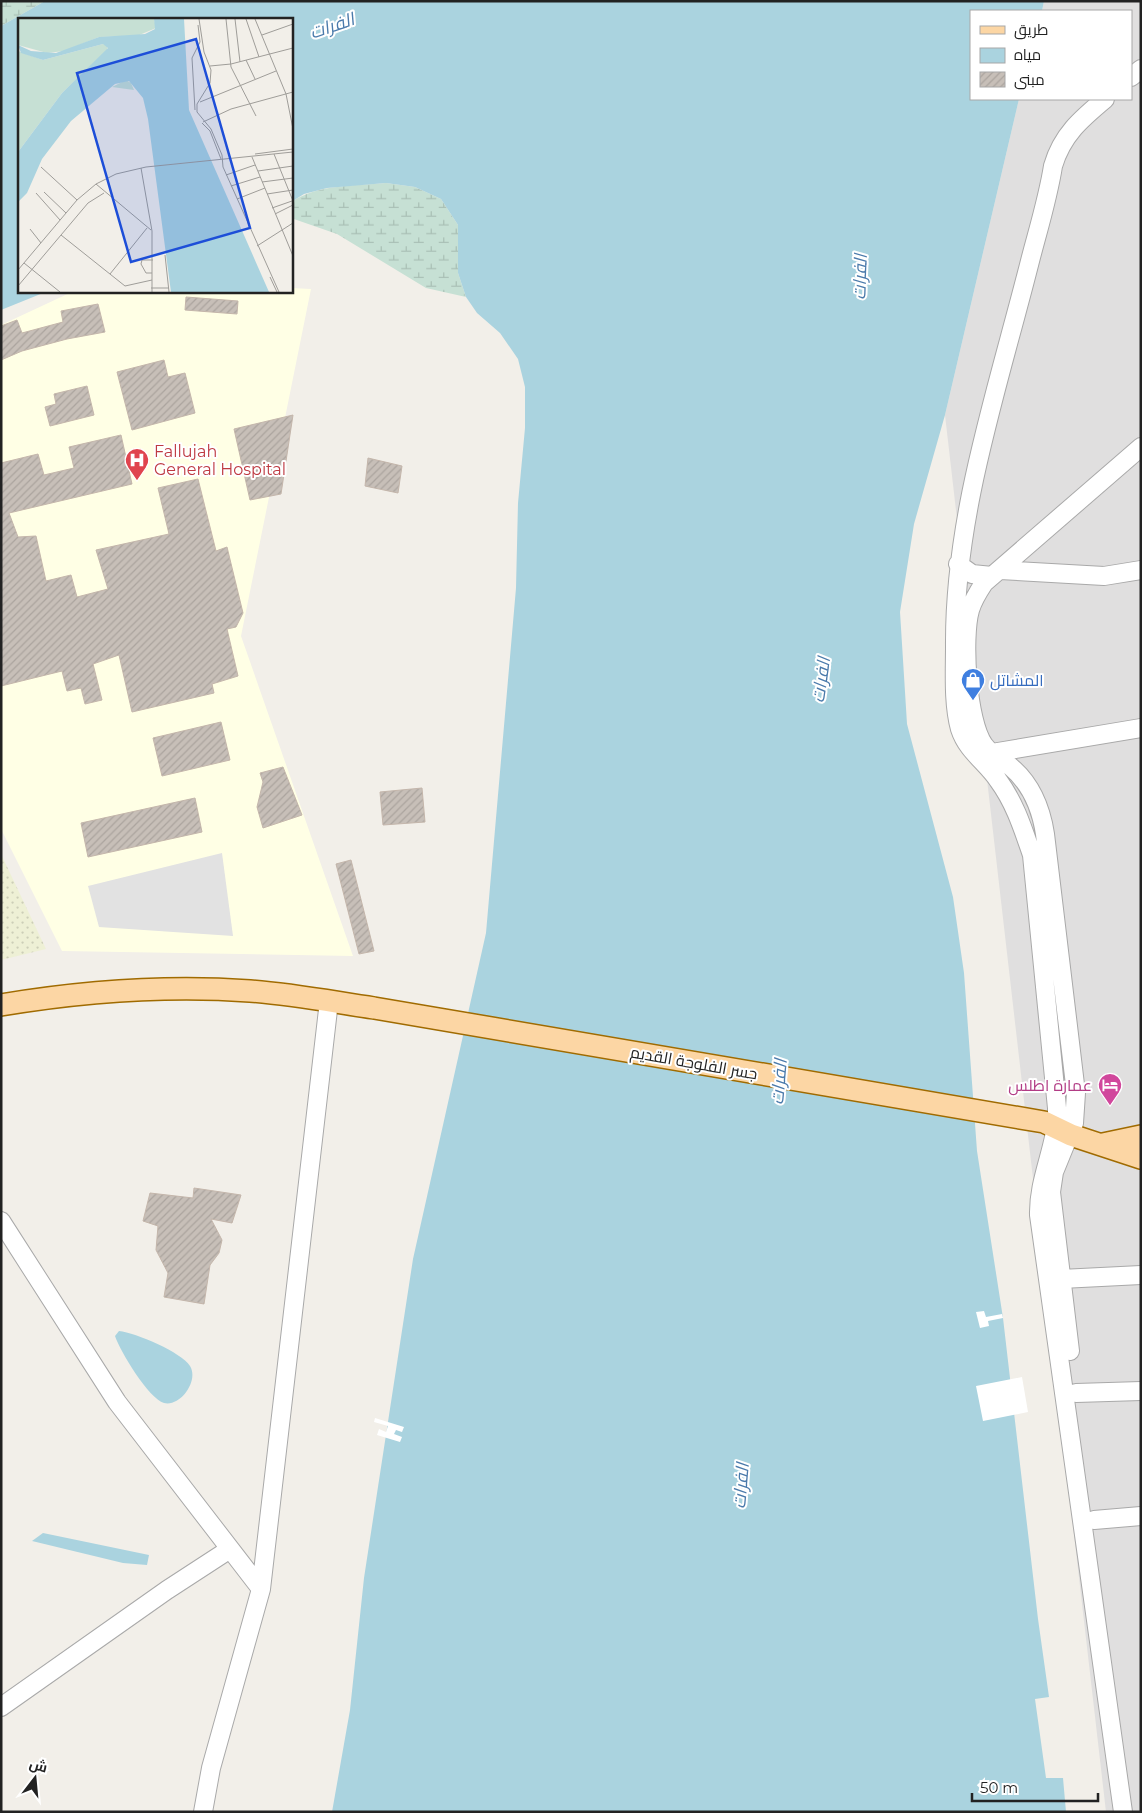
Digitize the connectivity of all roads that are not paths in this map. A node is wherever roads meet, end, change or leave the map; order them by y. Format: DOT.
graph roads {
  1 [pos="1104,100"];
  2 [pos="1141,447"];
  3 [pos="958,564"];
  4 [pos="1141,570"];
  5 [pos="996,573"];
  6 [pos="1141,728"];
  7 [pos="983,754"];
  8 [pos="329,1001"];
  9 [pos="1,1005"];
  10 [pos="1057,1129"];
  11 [pos="1141,1136"];
  12 [pos="1103,1144"];
  13 [pos="1141,1158"];
  14 [pos="1,1220"];
  15 [pos="1141,1275"];
  16 [pos="1061,1279"];
  17 [pos="1141,1391"];
  18 [pos="1076,1393"];
  19 [pos="1141,1516"];
  20 [pos="1094,1520"];
  21 [pos="230,1549"];
  22 [pos="261,1589"];
  23 [pos="1,1707"];
  24 [pos="203,1812"];
  25 [pos="1123,1812"];
  26 [pos="1135,1812"];
  1 -- 3 [label="street"];
  2 -- 5 [label="street"];
  3 -- 5 [label="street"];
  3 -- 7 [label="street"];
  4 -- 5 [label="street"];
  5 -- 7 [label="street"];
  6 -- 7 [label="street"];
  7 -- 10 [label="street"];
  8 -- 9 [label="main road, جسر الفلوجة القديم"];
  8 -- 10 [label="main road, جسر الفلوجة القديم"];
  8 -- 22 [label="street"];
  10 -- 12 [label="main road, جسر الفلوجة القديم"];
  10 -- 16 [label="street"];
  10 -- 25 [label="street"];
  11 -- 12 [label="main road"];
  12 -- 13 [label="main road, جسر الفلوجة القديم"];
  14 -- 21 [label="street"];
  15 -- 16 [label="street"];
  16 -- 18 [label="street"];
  17 -- 18 [label="street"];
  18 -- 20 [label="street"];
  19 -- 20 [label="street"];
  20 -- 26 [label="street"];
  21 -- 22 [label="street"];
  21 -- 23 [label="street"];
  22 -- 24 [label="street"];
}
